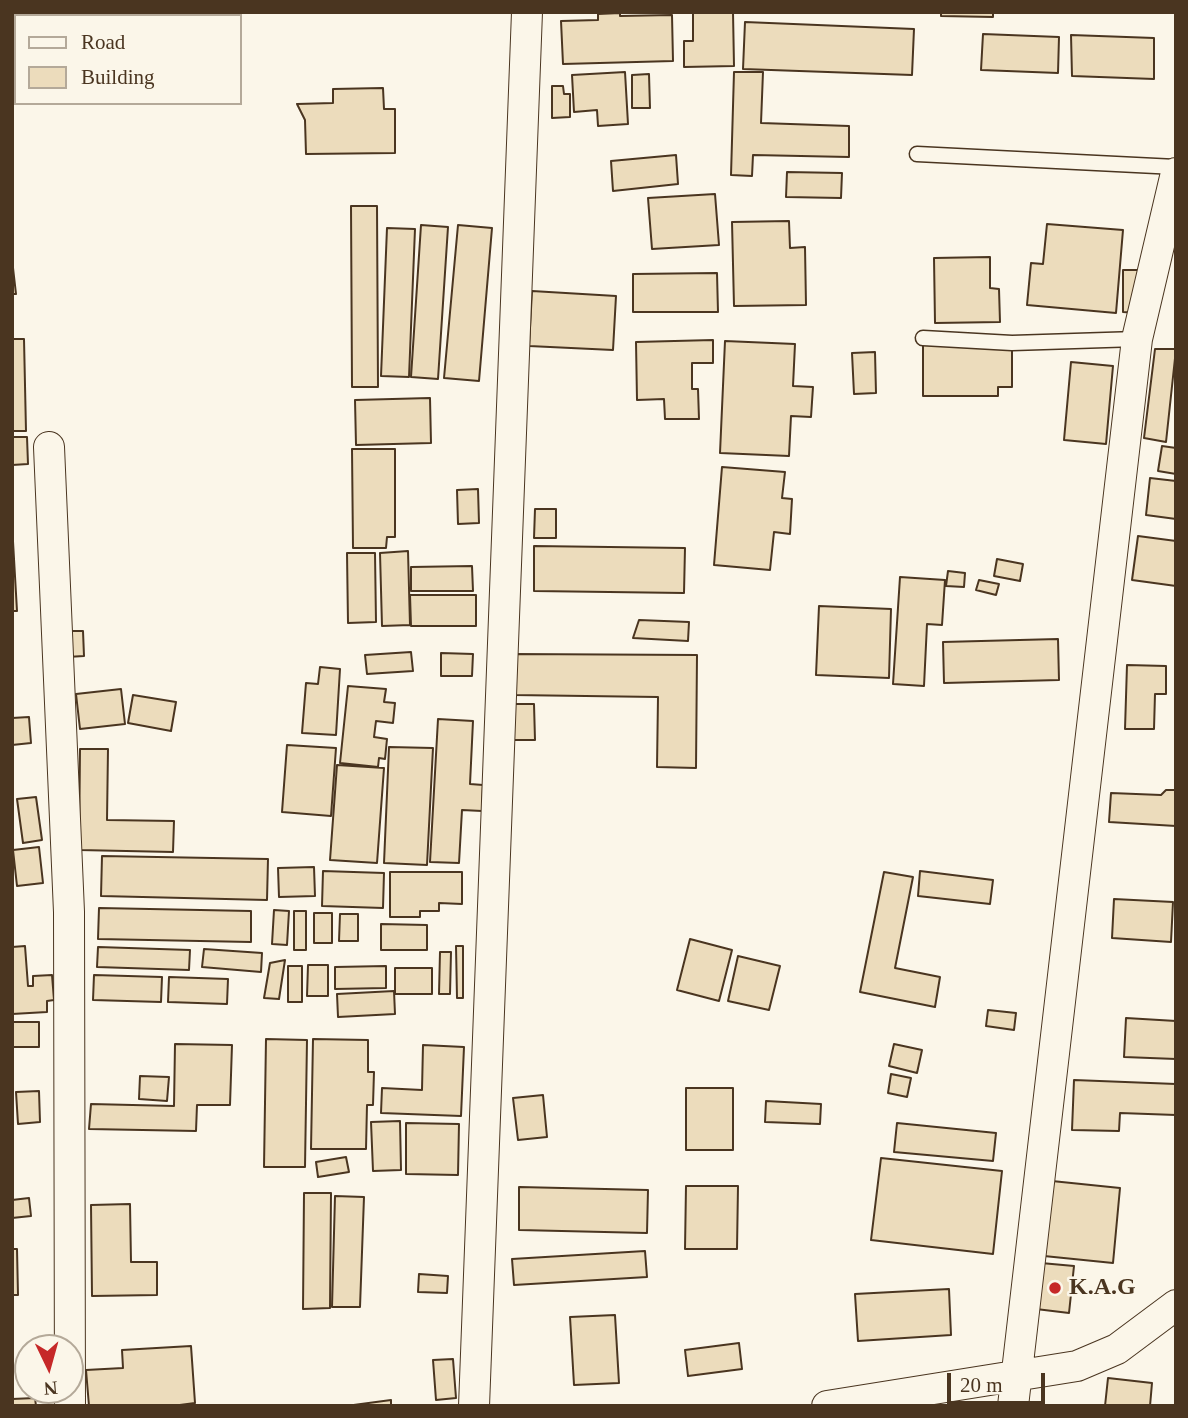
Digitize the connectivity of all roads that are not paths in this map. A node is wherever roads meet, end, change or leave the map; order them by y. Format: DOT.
graph roads {
  1 [pos="527,12"];
  2 [pos="916,154"];
  3 [pos="1176,167"];
  4 [pos="1176,173"];
  5 [pos="923,338"];
  6 [pos="1137,339"];
  7 [pos="49,447"];
  8 [pos="1176,1305"];
  9 [pos="1017,1376"];
  10 [pos="70,1406"];
  11 [pos="474,1406"];
  12 [pos="827,1406"];
  13 [pos="1013,1406"];
  1 -- 11 [label="street"];
  2 -- 3 [label="lane"];
  4 -- 6 [label="street"];
  5 -- 6 [label="lane"];
  6 -- 9 [label="street"];
  7 -- 10 [label="street"];
  8 -- 9 [label="street"];
  9 -- 12 [label="street"];
  9 -- 13 [label="street"];
}
